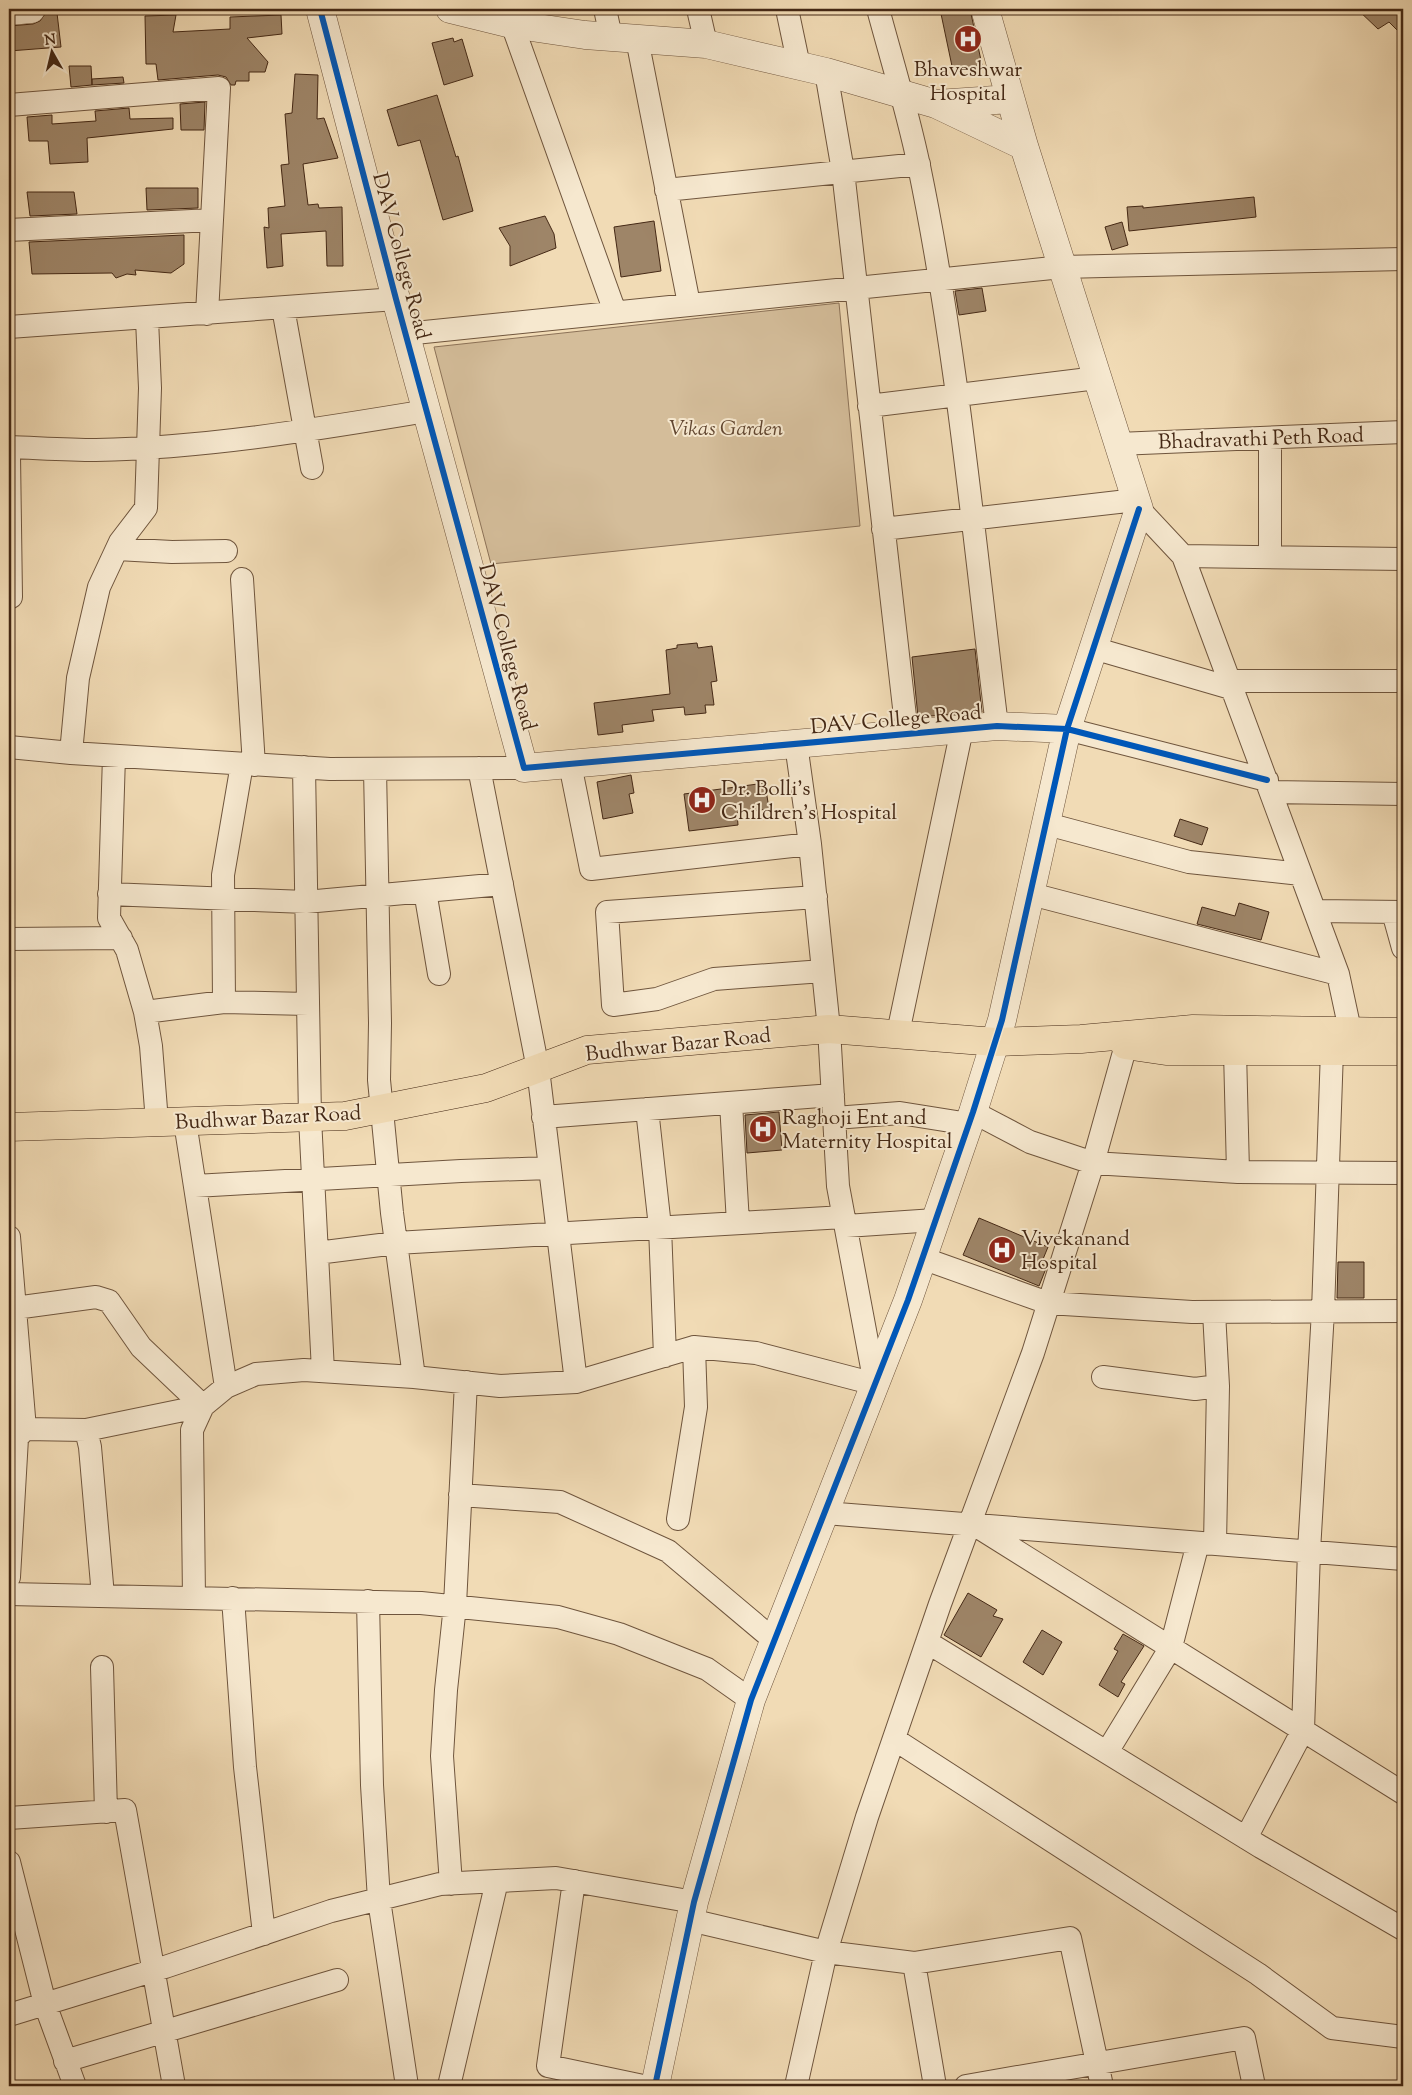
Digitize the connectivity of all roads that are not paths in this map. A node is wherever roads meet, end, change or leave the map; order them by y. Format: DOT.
graph roads {
  1 [pos="31,9"];
  2 [pos="320,9"];
  3 [pos="450,9"];
  4 [pos="605,9"];
  5 [pos="698,9"];
  6 [pos="787,9"];
  7 [pos="878,9"];
  8 [pos="984,9"];
  9 [pos="9,11"];
  10 [pos="508,16"];
  11 [pos="624,38"];
  12 [pos="706,44"];
  13 [pos="799,66"];
  14 [pos="826,72"];
  15 [pos="901,93"];
  16 [pos="1010,99"];
  17 [pos="936,104"];
  18 [pos="9,105"];
  19 [pos="1024,146"];
  20 [pos="919,164"];
  21 [pos="843,171"];
  22 [pos="666,190"];
  23 [pos="212,220"];
  24 [pos="9,230"];
  25 [pos="1403,259"];
  26 [pos="1062,267"];
  27 [pos="940,279"];
  28 [pos="855,288"];
  29 [pos="396,299"];
  30 [pos="689,304"];
  31 [pos="283,308"];
  32 [pos="615,312"];
  33 [pos="207,314"];
  34 [pos="147,318"];
  35 [pos="9,328"];
  36 [pos="406,334"];
  37 [pos="1097,378"];
  38 [pos="958,395"];
  39 [pos="869,406"];
  40 [pos="427,411"];
  41 [pos="305,431"];
  42 [pos="1403,432"];
  43 [pos="1270,438"];
  44 [pos="1118,444"];
  45 [pos="9,447"];
  46 [pos="148,447"];
  47 [pos="9,455"];
  48 [pos="312,468"];
  49 [pos="1138,504"];
  50 [pos="972,518"];
  51 [pos="883,528"];
  52 [pos="117,549"];
  53 [pos="226,551"];
  54 [pos="1183,556"];
  55 [pos="1270,558"];
  56 [pos="1403,559"];
  57 [pos="242,579"];
  58 [pos="9,598"];
  59 [pos="1093,648"];
  60 [pos="1403,681"];
  61 [pos="1232,685"];
  62 [pos="996,726"];
  63 [pos="962,729"];
  64 [pos="1067,729"];
  65 [pos="908,734"];
  66 [pos="796,744"];
  67 [pos="9,747"];
  68 [pos="71,753"];
  69 [pos="114,756"];
  70 [pos="248,764"];
  71 [pos="570,764"];
  72 [pos="304,767"];
  73 [pos="479,768"];
  74 [pos="524,768"];
  75 [pos="375,769"];
  76 [pos="1269,786"];
  77 [pos="1403,794"];
  78 [pos="1046,824"];
  79 [pos="810,844"];
  80 [pos="1301,874"];
  81 [pos="502,884"];
  82 [pos="425,891"];
  83 [pos="109,894"];
  84 [pos="1031,894"];
  85 [pos="378,895"];
  86 [pos="816,897"];
  87 [pos="224,898"];
  88 [pos="306,902"];
  89 [pos="1314,911"];
  90 [pos="1398,912"];
  91 [pos="121,938"];
  92 [pos="9,939"];
  93 [pos="1403,948"];
  94 [pos="823,971"];
  95 [pos="439,974"];
  96 [pos="1338,974"];
  97 [pos="224,1002"];
  98 [pos="308,1004"];
  99 [pos="145,1012"];
  100 [pos="829,1029"];
  101 [pos="1403,1032"];
  102 [pos="898,1033"];
  103 [pos="1081,1039"];
  104 [pos="1341,1040"];
  105 [pos="996,1042"];
  106 [pos="1126,1045"];
  107 [pos="1236,1051"];
  108 [pos="1403,1051"];
  109 [pos="538,1069"];
  110 [pos="833,1095"];
  111 [pos="731,1103"];
  112 [pos="382,1109"];
  113 [pos="647,1109"];
  114 [pos="543,1117"];
  115 [pos="310,1118"];
  116 [pos="835,1118"];
  117 [pos="971,1118"];
  118 [pos="157,1122"];
  119 [pos="185,1122"];
  120 [pos="9,1127"];
  121 [pos="1093,1163"];
  122 [pos="550,1168"];
  123 [pos="1238,1172"];
  124 [pos="1326,1172"];
  125 [pos="1403,1173"];
  126 [pos="388,1175"];
  127 [pos="313,1180"];
  128 [pos="195,1186"];
  129 [pos="935,1220"];
  130 [pos="845,1222"];
  131 [pos="738,1223"];
  132 [pos="660,1227"];
  133 [pos="558,1233"];
  134 [pos="9,1238"];
  135 [pos="396,1243"];
  136 [pos="317,1253"];
  137 [pos="922,1258"];
  138 [pos="12,1297"];
  139 [pos="1048,1303"];
  140 [pos="1323,1311"];
  141 [pos="1403,1311"];
  142 [pos="1214,1312"];
  143 [pos="694,1348"];
  144 [pos="666,1356"];
  145 [pos="323,1371"];
  146 [pos="414,1376"];
  147 [pos="1103,1377"];
  148 [pos="466,1382"];
  149 [pos="576,1382"];
  150 [pos="875,1384"];
  151 [pos="1218,1386"];
  152 [pos="226,1387"];
  153 [pos="203,1406"];
  154 [pos="25,1429"];
  155 [pos="86,1430"];
  156 [pos="460,1495"];
  157 [pos="825,1513"];
  158 [pos="678,1518"];
  159 [pos="972,1524"];
  160 [pos="1207,1543"];
  161 [pos="1309,1551"];
  162 [pos="1403,1559"];
  163 [pos="9,1577"];
  164 [pos="9,1594"];
  165 [pos="104,1596"];
  166 [pos="194,1598"];
  167 [pos="233,1598"];
  168 [pos="368,1602"];
  169 [pos="455,1606"];
  170 [pos="774,1641"];
  171 [pos="927,1642"];
  172 [pos="1171,1647"];
  173 [pos="102,1667"];
  174 [pos="751,1700"];
  175 [pos="1303,1730"];
  176 [pos="894,1739"];
  177 [pos="1107,1752"];
  178 [pos="1403,1792"];
  179 [pos="106,1812"];
  180 [pos="9,1818"];
  181 [pos="1246,1838"];
  182 [pos="9,1862"];
  183 [pos="497,1881"];
  184 [pos="574,1881"];
  185 [pos="451,1884"];
  186 [pos="379,1900"];
  187 [pos="692,1911"];
  188 [pos="1401,1921"];
  189 [pos="264,1934"];
  190 [pos="826,1952"];
  191 [pos="914,1963"];
  192 [pos="155,1970"];
  193 [pos="337,1980"];
  194 [pos="45,2004"];
  195 [pos="9,2015"];
  196 [pos="165,2032"];
  197 [pos="1403,2037"];
  198 [pos="65,2061"];
  199 [pos="1097,2063"];
  200 [pos="75,2086"];
  201 [pos="174,2086"];
  202 [pos="407,2086"];
  203 [pos="448,2086"];
  204 [pos="643,2086"];
  205 [pos="655,2086"];
  206 [pos="796,2086"];
  207 [pos="935,2086"];
  208 [pos="966,2086"];
  209 [pos="1102,2086"];
  210 [pos="1254,2086"];
  1 -- 9 [label="street"];
  2 -- 29 [label="street, DAV College Road"];
  3 -- 10 [label="street"];
  4 -- 11 [label="street"];
  5 -- 12 [label="street"];
  6 -- 13 [label="street"];
  7 -- 15 [label="street"];
  8 -- 16 [label="street"];
  10 -- 11 [label="street"];
  10 -- 32 [label="street"];
  11 -- 12 [label="street"];
  11 -- 22 [label="street"];
  12 -- 13 [label="street"];
  13 -- 14 [label="street"];
  14 -- 15 [label="street"];
  14 -- 21 [label="street"];
  15 -- 17 [label="street"];
  15 -- 20 [label="street"];
  16 -- 17 [label="street"];
  16 -- 19 [label="street"];
  17 -- 19 [label="street"];
  18 -- 23 [label="street"];
  19 -- 26 [label="street"];
  20 -- 21 [label="street"];
  20 -- 27 [label="street"];
  21 -- 22 [label="street"];
  21 -- 28 [label="street"];
  22 -- 30 [label="street"];
  23 -- 24 [label="street"];
  23 -- 33 [label="street"];
  25 -- 26 [label="street"];
  26 -- 27 [label="street"];
  26 -- 37 [label="street"];
  27 -- 28 [label="street"];
  27 -- 38 [label="street"];
  28 -- 30 [label="street"];
  28 -- 39 [label="street"];
  29 -- 31 [label="street"];
  29 -- 36 [label="street, DAV College Road"];
  30 -- 32 [label="street"];
  31 -- 33 [label="street"];
  31 -- 41 [label="street"];
  32 -- 36 [label="street"];
  33 -- 34 [label="street"];
  34 -- 35 [label="street"];
  34 -- 46 [label="street"];
  36 -- 40 [label="street, DAV College Road"];
  37 -- 38 [label="street"];
  37 -- 44 [label="street"];
  38 -- 39 [label="street"];
  38 -- 50 [label="street"];
  39 -- 51 [label="street"];
  40 -- 41 [label="street"];
  40 -- 74 [label="street, DAV College Road"];
  41 -- 46 [label="street"];
  41 -- 48 [label="street"];
  42 -- 43 [label="street, Bhadravathi Peth Road"];
  43 -- 44 [label="street, Bhadravathi Peth Road"];
  43 -- 55 [label="street"];
  44 -- 49 [label="street"];
  45 -- 46 [label="street"];
  46 -- 52 [label="street"];
  47 -- 58 [label="street"];
  49 -- 50 [label="street"];
  49 -- 54 [label="street"];
  49 -- 59 [label="street"];
  50 -- 51 [label="street"];
  50 -- 62 [label="street"];
  51 -- 65 [label="street"];
  52 -- 53 [label="street"];
  52 -- 68 [label="street"];
  54 -- 55 [label="street"];
  54 -- 61 [label="street"];
  55 -- 56 [label="street"];
  57 -- 70 [label="street"];
  59 -- 61 [label="street"];
  59 -- 64 [label="street"];
  60 -- 61 [label="street"];
  61 -- 76 [label="street"];
  62 -- 63 [label="street, DAV College Road"];
  62 -- 64 [label="street, DAV College Road"];
  63 -- 65 [label="street, DAV College Road"];
  63 -- 102 [label="street"];
  64 -- 76 [label="street"];
  64 -- 78 [label="street"];
  65 -- 66 [label="street, DAV College Road"];
  66 -- 71 [label="street, DAV College Road"];
  66 -- 79 [label="street"];
  67 -- 68 [label="street"];
  68 -- 69 [label="street"];
  69 -- 70 [label="street"];
  69 -- 83 [label="street"];
  70 -- 72 [label="street"];
  70 -- 87 [label="street"];
  71 -- 74 [label="street, DAV College Road"];
  71 -- 79 [label="street"];
  72 -- 75 [label="street"];
  72 -- 88 [label="street"];
  73 -- 74 [label="street"];
  73 -- 75 [label="street"];
  73 -- 81 [label="street"];
  75 -- 85 [label="street"];
  76 -- 77 [label="street"];
  76 -- 80 [label="street"];
  78 -- 80 [label="street"];
  78 -- 84 [label="street"];
  79 -- 86 [label="street"];
  80 -- 89 [label="street"];
  81 -- 82 [label="street"];
  81 -- 109 [label="street"];
  82 -- 85 [label="street"];
  82 -- 95 [label="street"];
  83 -- 87 [label="street"];
  83 -- 91 [label="street"];
  84 -- 96 [label="street"];
  84 -- 105 [label="street"];
  85 -- 88 [label="street"];
  85 -- 112 [label="street"];
  86 -- 94 [label="street"];
  86 -- 94 [label="street"];
  87 -- 88 [label="street"];
  87 -- 97 [label="street"];
  88 -- 98 [label="street"];
  89 -- 90 [label="street"];
  89 -- 96 [label="street"];
  90 -- 93 [label="street"];
  91 -- 92 [label="street"];
  91 -- 99 [label="street"];
  94 -- 100 [label="street"];
  96 -- 104 [label="street"];
  97 -- 98 [label="street"];
  97 -- 99 [label="street"];
  98 -- 115 [label="street"];
  99 -- 118 [label="street"];
  100 -- 102 [label="highway, Budhwar Bazar Road"];
  100 -- 109 [label="highway, Budhwar Bazar Road"];
  100 -- 110 [label="street"];
  101 -- 104 [label="highway"];
  102 -- 105 [label="highway, Budhwar Bazar Road"];
  103 -- 104 [label="highway"];
  103 -- 105 [label="highway, Budhwar Bazar Road"];
  103 -- 106 [label="highway"];
  104 -- 107 [label="highway"];
  104 -- 108 [label="highway"];
  104 -- 124 [label="street"];
  105 -- 117 [label="street"];
  106 -- 107 [label="highway"];
  106 -- 121 [label="street"];
  107 -- 123 [label="street"];
  109 -- 112 [label="highway, Budhwar Bazar Road"];
  109 -- 114 [label="street"];
  110 -- 111 [label="street"];
  110 -- 116 [label="street"];
  111 -- 113 [label="street"];
  111 -- 131 [label="street"];
  112 -- 115 [label="highway, Budhwar Bazar Road"];
  112 -- 126 [label="street"];
  113 -- 114 [label="street"];
  113 -- 132 [label="street"];
  114 -- 122 [label="street"];
  115 -- 119 [label="highway, Budhwar Bazar Road"];
  115 -- 127 [label="street"];
  116 -- 117 [label="street"];
  116 -- 130 [label="street"];
  117 -- 121 [label="street"];
  117 -- 129 [label="street"];
  118 -- 119 [label="highway, Budhwar Bazar Road"];
  118 -- 120 [label="highway, Budhwar Bazar Road"];
  119 -- 128 [label="street"];
  121 -- 123 [label="street"];
  121 -- 139 [label="street"];
  122 -- 126 [label="street"];
  122 -- 133 [label="street"];
  123 -- 124 [label="street"];
  124 -- 125 [label="street"];
  124 -- 140 [label="street"];
  126 -- 127 [label="street"];
  126 -- 135 [label="street"];
  127 -- 128 [label="street"];
  127 -- 136 [label="street"];
  128 -- 152 [label="street"];
  129 -- 130 [label="street"];
  129 -- 137 [label="street"];
  130 -- 131 [label="street"];
  130 -- 150 [label="street"];
  131 -- 132 [label="street"];
  132 -- 133 [label="street"];
  132 -- 144 [label="street"];
  133 -- 135 [label="street"];
  133 -- 149 [label="street"];
  134 -- 138 [label="street"];
  135 -- 136 [label="street"];
  135 -- 146 [label="street"];
  136 -- 145 [label="street"];
  137 -- 139 [label="street"];
  137 -- 150 [label="street"];
  138 -- 153 [label="street"];
  138 -- 154 [label="street"];
  139 -- 142 [label="street"];
  139 -- 159 [label="street"];
  140 -- 141 [label="street"];
  140 -- 142 [label="street"];
  140 -- 161 [label="street"];
  142 -- 151 [label="street"];
  143 -- 144 [label="street"];
  143 -- 150 [label="street"];
  143 -- 158 [label="street"];
  144 -- 149 [label="street"];
  145 -- 146 [label="street"];
  145 -- 152 [label="street"];
  146 -- 148 [label="street"];
  147 -- 151 [label="street"];
  148 -- 149 [label="street"];
  148 -- 156 [label="street"];
  150 -- 157 [label="street"];
  151 -- 160 [label="street"];
  152 -- 153 [label="street"];
  153 -- 155 [label="street"];
  153 -- 166 [label="street"];
  154 -- 155 [label="street"];
  154 -- 163 [label="street"];
  155 -- 165 [label="street"];
  156 -- 169 [label="street"];
  156 -- 170 [label="street"];
  157 -- 159 [label="street"];
  157 -- 170 [label="street"];
  159 -- 160 [label="street"];
  159 -- 171 [label="street"];
  159 -- 172 [label="street"];
  160 -- 161 [label="street"];
  160 -- 172 [label="street"];
  161 -- 162 [label="street"];
  161 -- 175 [label="street"];
  164 -- 165 [label="street"];
  165 -- 166 [label="street"];
  166 -- 167 [label="street"];
  167 -- 168 [label="street"];
  167 -- 189 [label="street"];
  168 -- 169 [label="street"];
  168 -- 186 [label="street"];
  169 -- 174 [label="street"];
  169 -- 185 [label="street"];
  170 -- 174 [label="street"];
  171 -- 176 [label="street"];
  171 -- 177 [label="street"];
  172 -- 175 [label="street"];
  172 -- 177 [label="street"];
  173 -- 179 [label="street"];
  174 -- 187 [label="street"];
  175 -- 178 [label="street"];
  175 -- 181 [label="street"];
  176 -- 190 [label="street"];
  176 -- 197 [label="street"];
  177 -- 181 [label="street"];
  179 -- 180 [label="street"];
  179 -- 192 [label="street"];
  181 -- 188 [label="street"];
  182 -- 194 [label="street"];
  183 -- 184 [label="street"];
  183 -- 185 [label="street"];
  183 -- 203 [label="street"];
  184 -- 187 [label="street"];
  184 -- 204 [label="street"];
  185 -- 186 [label="street"];
  186 -- 189 [label="street"];
  186 -- 202 [label="street"];
  187 -- 190 [label="street"];
  187 -- 205 [label="street"];
  189 -- 192 [label="street"];
  190 -- 191 [label="street"];
  190 -- 206 [label="street"];
  191 -- 199 [label="street"];
  191 -- 207 [label="street"];
  192 -- 194 [label="street"];
  192 -- 196 [label="street"];
  193 -- 196 [label="street"];
  194 -- 195 [label="street"];
  194 -- 198 [label="street"];
  196 -- 198 [label="street"];
  196 -- 201 [label="street"];
  198 -- 200 [label="street"];
  199 -- 208 [label="street"];
  199 -- 209 [label="street"];
  199 -- 210 [label="street"];
}
